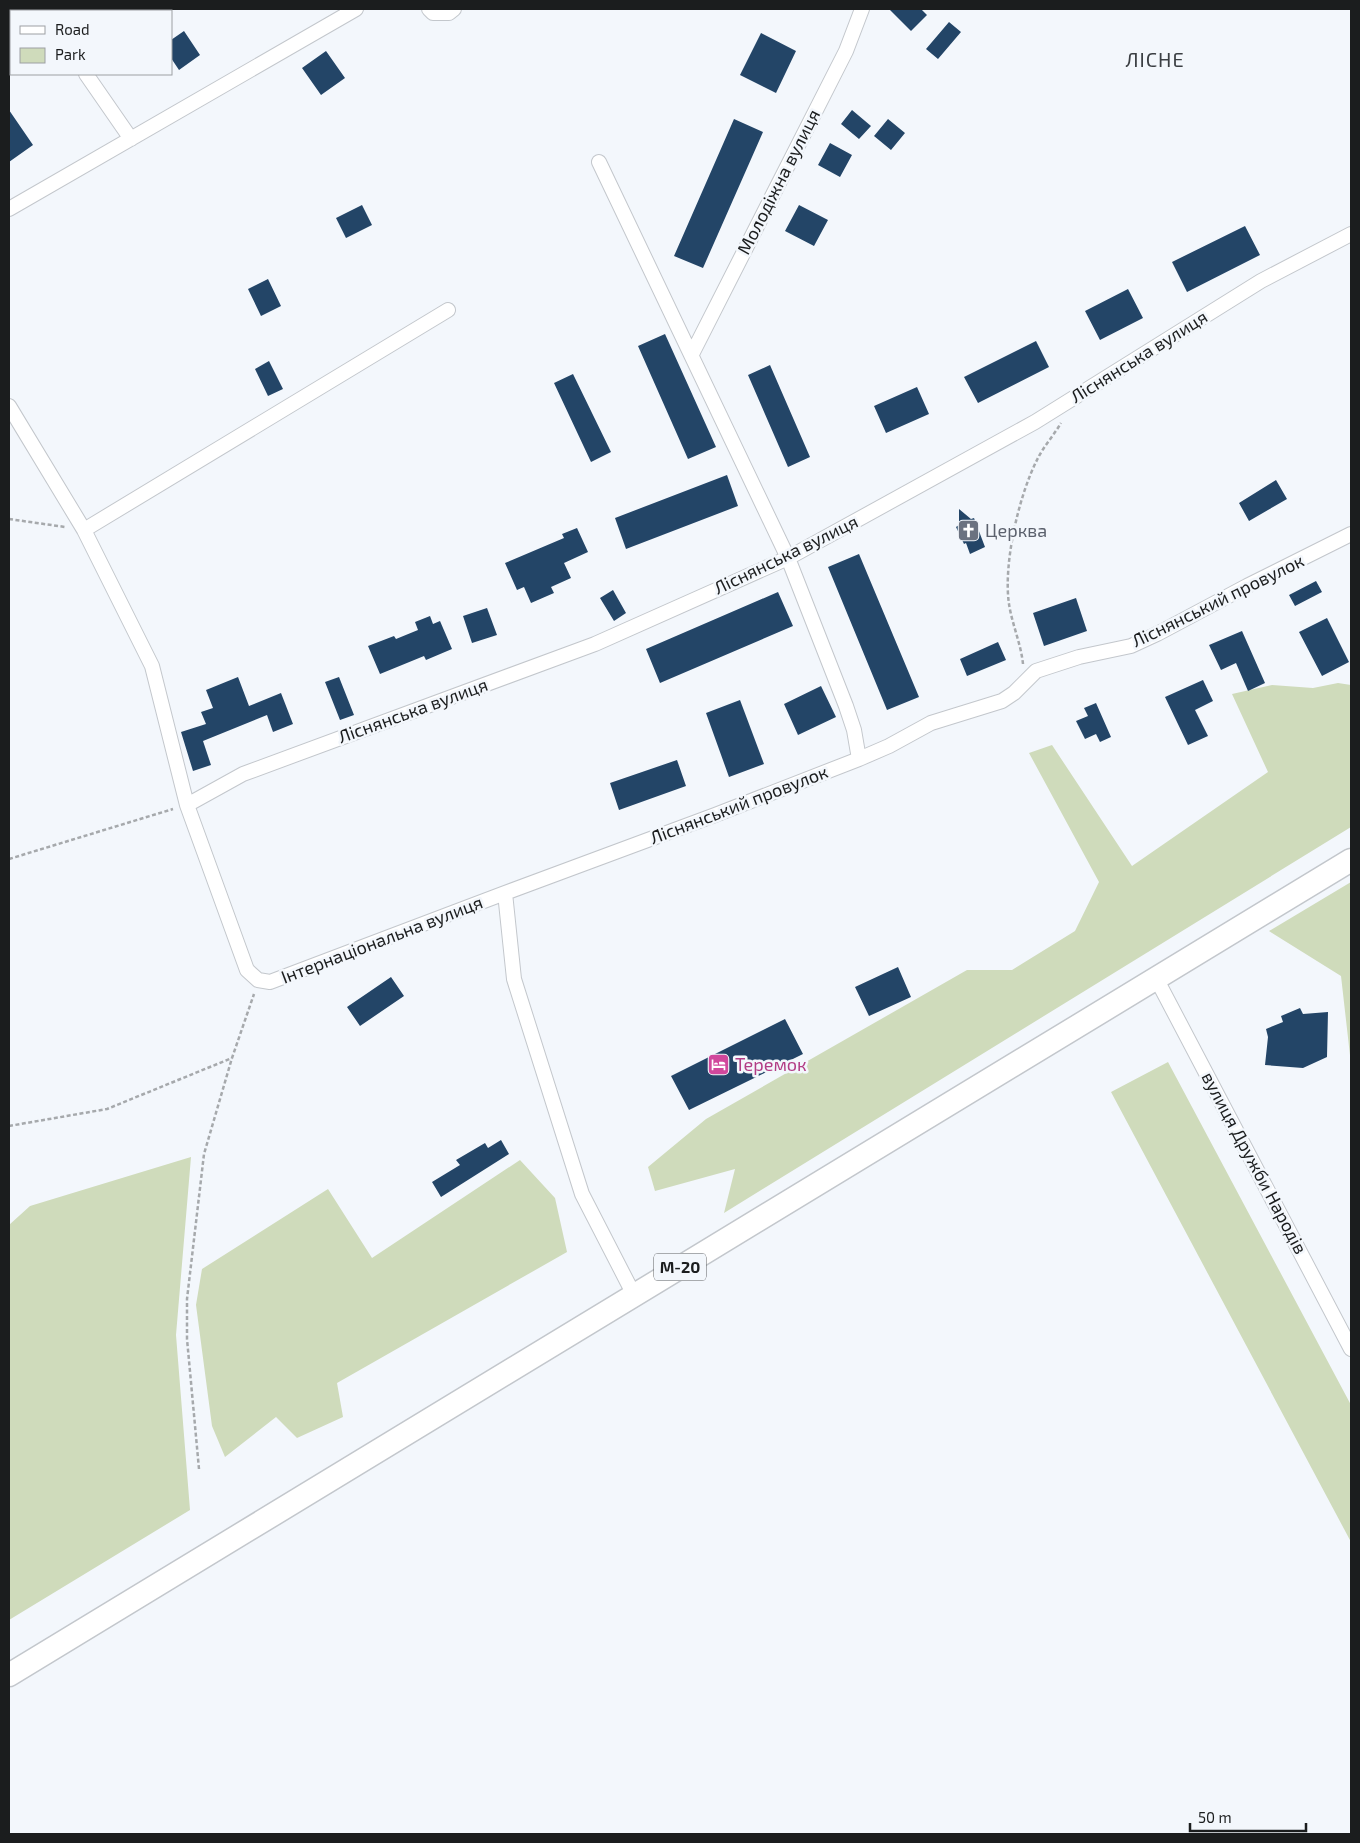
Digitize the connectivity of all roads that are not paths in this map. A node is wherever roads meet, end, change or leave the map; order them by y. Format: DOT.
graph roads {
  1 [pos="356,9"];
  2 [pos="429,9"];
  3 [pos="454,9"];
  4 [pos="862,9"];
  5 [pos="87,75"];
  6 [pos="131,139"];
  7 [pos="599,162"];
  8 [pos="9,209"];
  9 [pos="1351,234"];
  10 [pos="448,310"];
  11 [pos="692,354"];
  12 [pos="9,406"];
  13 [pos="84,530"];
  14 [pos="1351,534"];
  15 [pos="788,558"];
  16 [pos="859,759"];
  17 [pos="187,805"];
  18 [pos="1351,860"];
  19 [pos="505,893"];
  20 [pos="1156,978"];
  21 [pos="634,1295"];
  22 [pos="1351,1349"];
  23 [pos="9,1675"];
  1 -- 6 [label="street"];
  2 -- 3 [label="street"];
  4 -- 11 [label="street, Молодіжна вулиця"];
  5 -- 6 [label="street"];
  6 -- 8 [label="street"];
  7 -- 11 [label="street"];
  9 -- 15 [label="street, Ліснянська вулиця"];
  10 -- 13 [label="street"];
  11 -- 15 [label="street"];
  12 -- 13 [label="street"];
  13 -- 17 [label="street"];
  14 -- 16 [label="street, Ліснянський провулок"];
  15 -- 16 [label="street"];
  15 -- 17 [label="street, Ліснянська вулиця"];
  16 -- 19 [label="street, Ліснянський провулок"];
  17 -- 19 [label="street, Інтернаціональна вулиця"];
  18 -- 20 [label="highway, М-20"];
  19 -- 21 [label="street"];
  20 -- 21 [label="highway, М-20"];
  20 -- 22 [label="street, вулиця Дружби Народів"];
  21 -- 23 [label="highway, М-20"];
}
